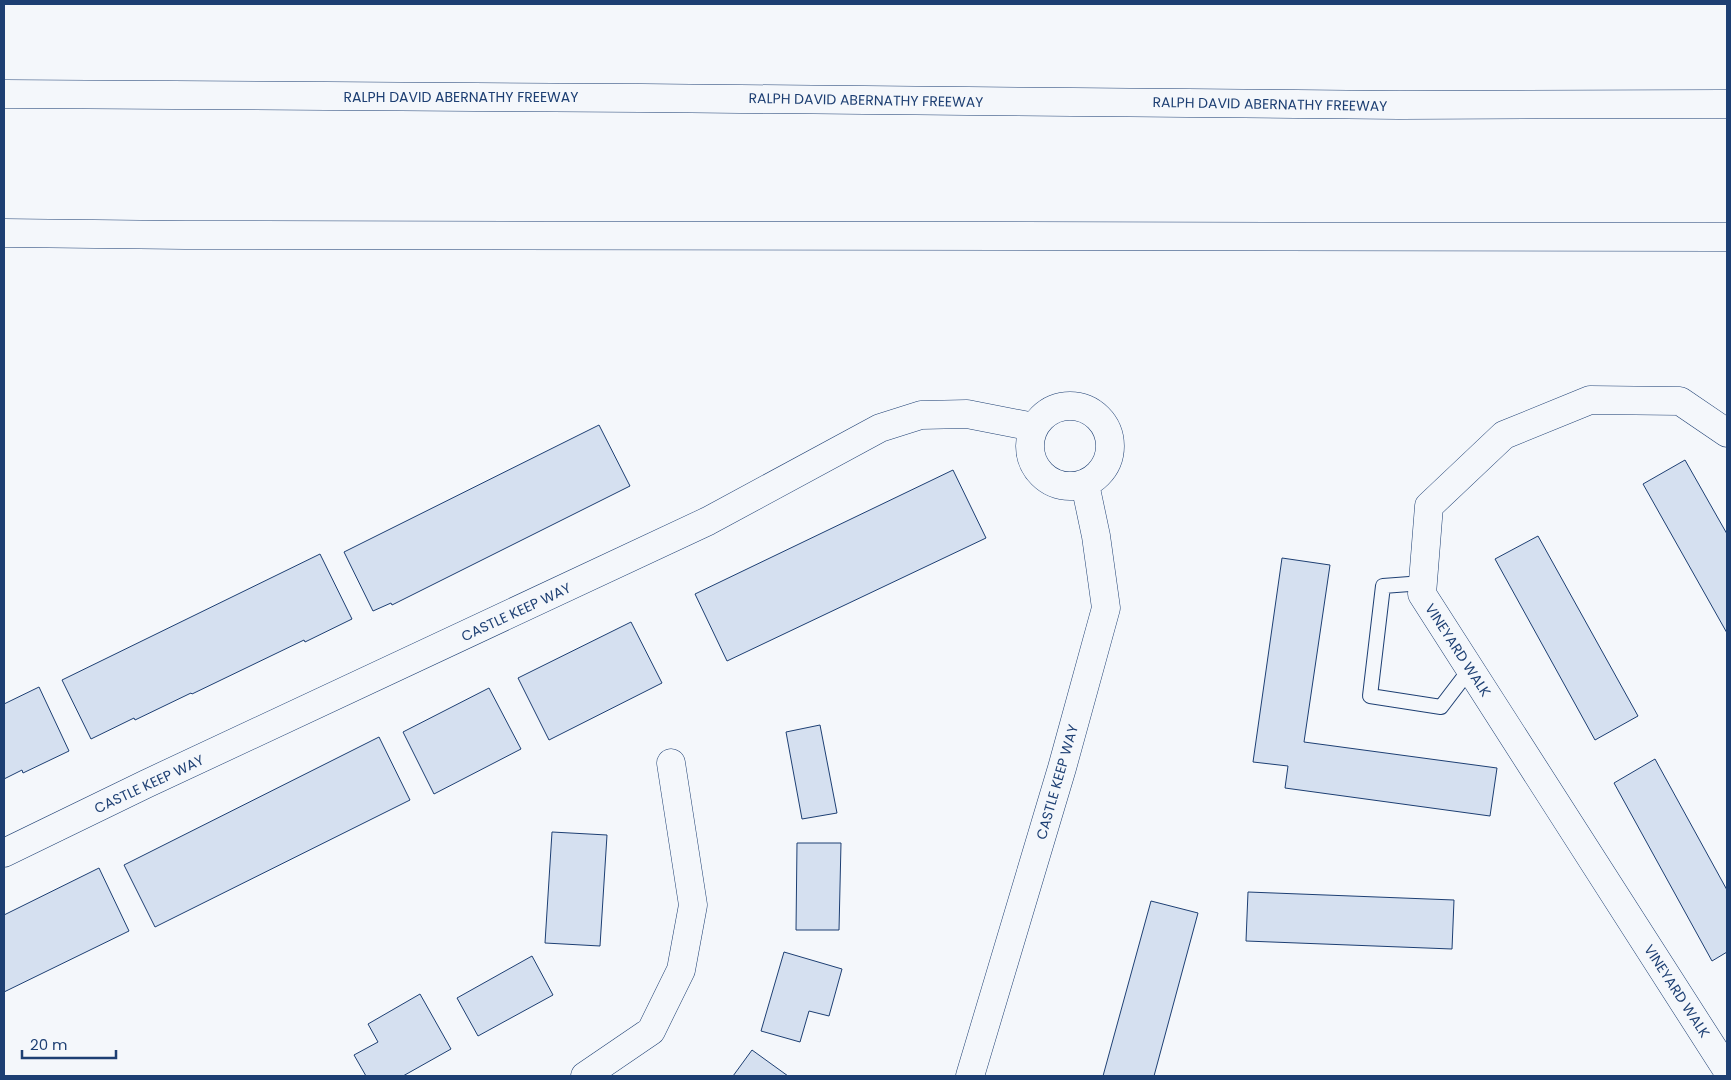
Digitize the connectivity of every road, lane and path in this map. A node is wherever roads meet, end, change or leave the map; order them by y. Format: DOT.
graph roads {
  1 [pos="4,94"];
  2 [pos="1727,104"];
  3 [pos="4,234"];
  4 [pos="1727,237"];
  5 [pos="1034,427"];
  6 [pos="1727,433"];
  7 [pos="1085,484"];
  8 [pos="1423,583"];
  9 [pos="1470,669"];
  10 [pos="671,763"];
  11 [pos="4,853"];
  12 [pos="1727,1070"];
  13 [pos="585,1076"];
  14 [pos="970,1076"];
  1 -- 2 [label="main road, RALPH DAVID ABERNATHY FREEWAY"];
  3 -- 4 [label="main road"];
  5 -- 7 [label="main road"];
  5 -- 7 [label="main road"];
  5 -- 11 [label="main road, CASTLE KEEP WAY"];
  6 -- 8 [label="main road, VINEYARD WALK"];
  7 -- 14 [label="main road, CASTLE KEEP WAY"];
  8 -- 9 [label="main road, VINEYARD WALK"];
  8 -- 9 [label="lane"];
  9 -- 12 [label="main road, VINEYARD WALK"];
  10 -- 13 [label="main road"];
}
